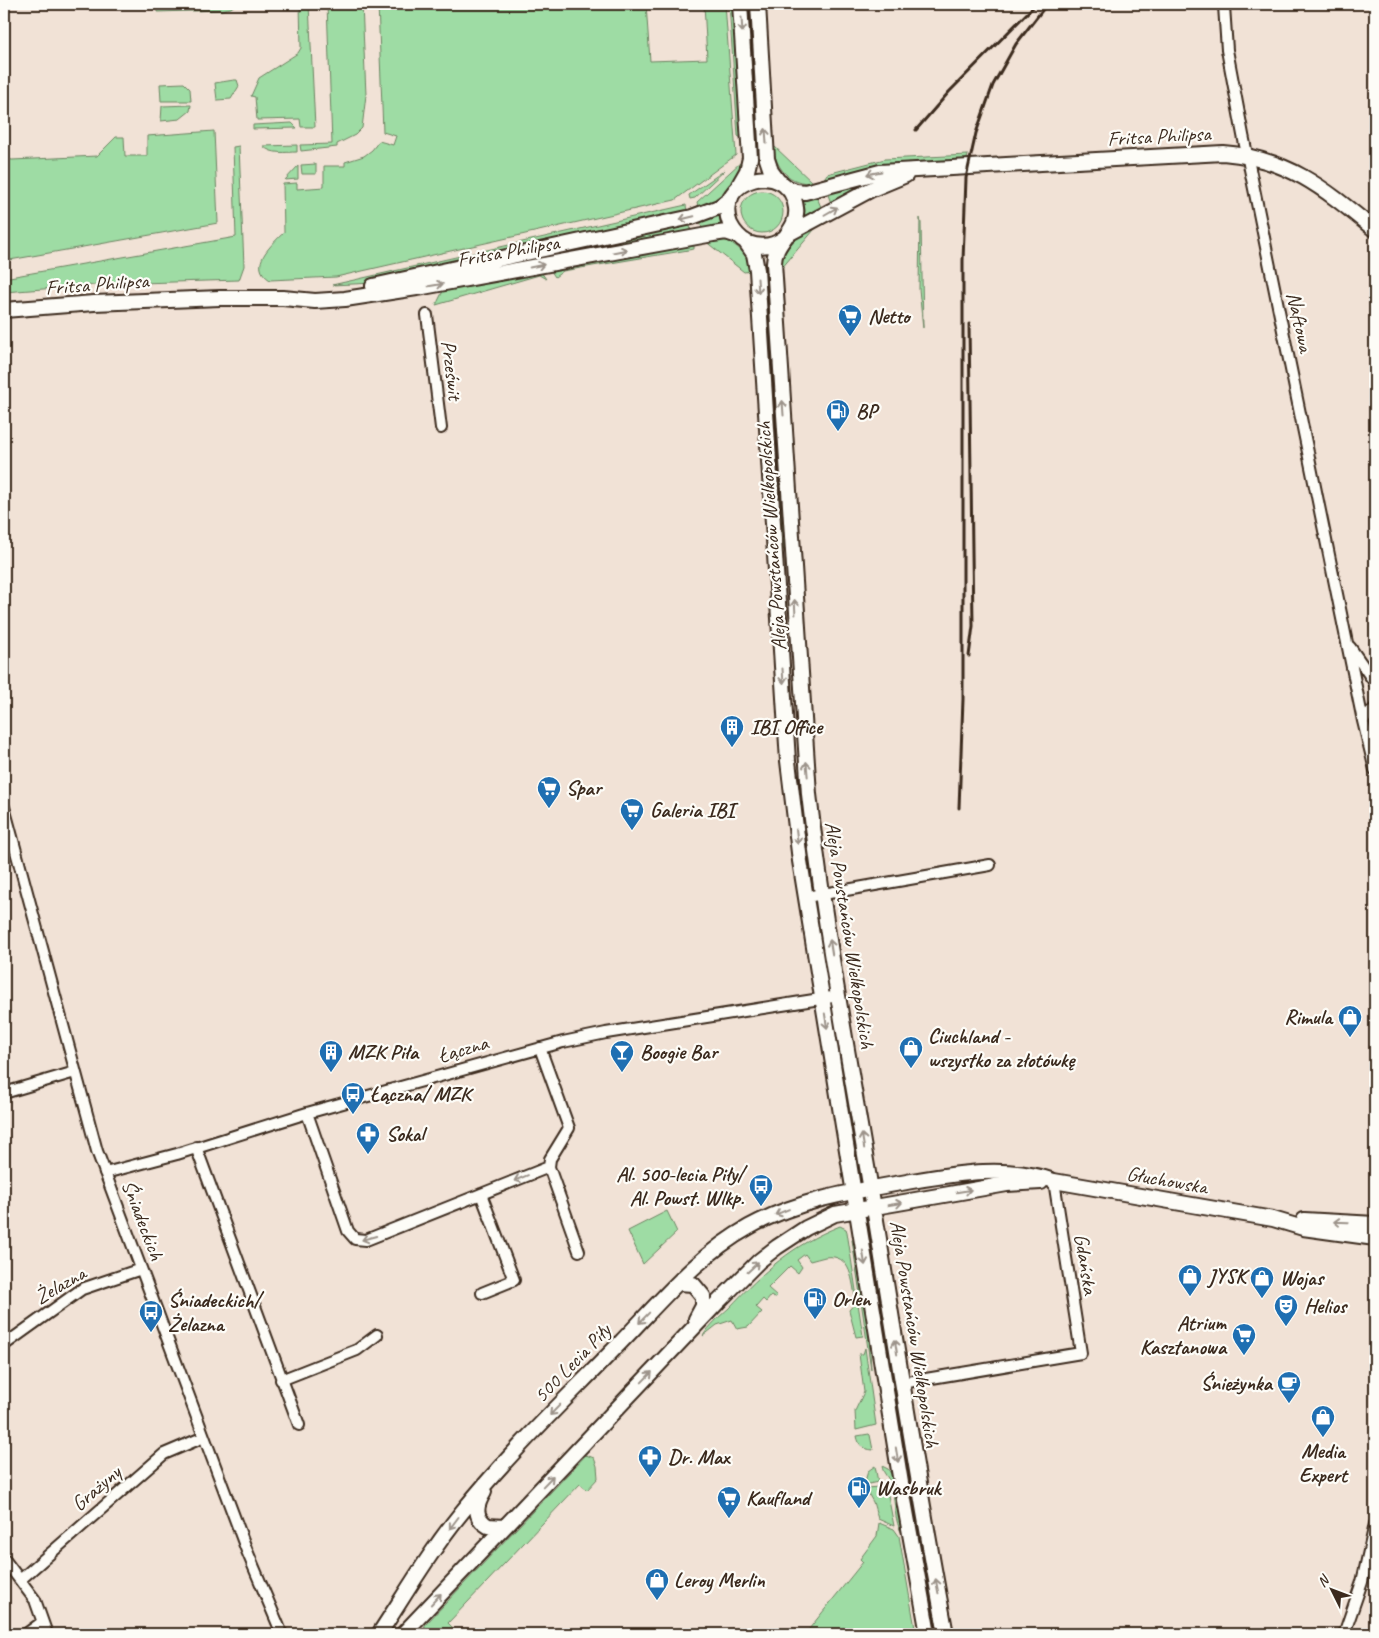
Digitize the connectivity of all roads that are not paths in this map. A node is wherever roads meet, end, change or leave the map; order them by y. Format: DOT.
graph roads {
  1 [pos="740,4"];
  2 [pos="758,4"];
  3 [pos="1224,6"];
  4 [pos="1247,156"];
  5 [pos="922,169"];
  6 [pos="783,184"];
  7 [pos="733,194"];
  8 [pos="1375,230"];
  9 [pos="786,236"];
  10 [pos="741,239"];
  11 [pos="284,298"];
  12 [pos="4,310"];
  13 [pos="427,315"];
  14 [pos="441,428"];
  15 [pos="1348,645"];
  16 [pos="1375,683"];
  17 [pos="1375,708"];
  18 [pos="1363,721"];
  19 [pos="1375,770"];
  20 [pos="4,807"];
  21 [pos="990,865"];
  22 [pos="822,894"];
  23 [pos="806,897"];
  24 [pos="839,996"];
  25 [pos="822,998"];
  26 [pos="540,1048"];
  27 [pos="75,1072"];
  28 [pos="5,1090"];
  29 [pos="306,1113"];
  30 [pos="196,1147"];
  31 [pos="549,1167"];
  32 [pos="105,1173"];
  33 [pos="1054,1181"];
  34 [pos="870,1189"];
  35 [pos="854,1192"];
  36 [pos="481,1194"];
  37 [pos="874,1207"];
  38 [pos="857,1210"];
  39 [pos="1273,1219"];
  40 [pos="1375,1224"];
  41 [pos="1375,1238"];
  42 [pos="579,1251"];
  43 [pos="141,1269"];
  44 [pos="678,1283"];
  45 [pos="482,1293"];
  46 [pos="377,1335"];
  47 [pos="683,1339"];
  48 [pos="4,1345"];
  49 [pos="282,1380"];
  50 [pos="902,1383"];
  51 [pos="299,1426"];
  52 [pos="204,1437"];
  53 [pos="496,1472"];
  54 [pos="1375,1524"];
  55 [pos="504,1527"];
  56 [pos="4,1559"];
  57 [pos="20,1580"];
  58 [pos="41,1623"];
  59 [pos="26,1634"];
  60 [pos="47,1634"];
  61 [pos="282,1634"];
  62 [pos="379,1634"];
  63 [pos="403,1634"];
  64 [pos="928,1634"];
  65 [pos="946,1634"];
  66 [pos="1344,1634"];
  1 -- 7 [label="street, one-way"];
  6 -- 2 [label="street, one-way"];
  3 -- 4 [label="street, Naftowa"];
  4 -- 5 [label="street, Fritsa Philipsa"];
  4 -- 8 [label="street, Fritsa Philipsa"];
  4 -- 15 [label="street, Naftowa"];
  5 -- 6 [label="street, Fritsa Philipsa, one-way"];
  9 -- 5 [label="street, Fritsa Philipsa, one-way"];
  6 -- 7 [label="street"];
  6 -- 9 [label="street"];
  7 -- 10 [label="street"];
  7 -- 11 [label="street, Fritsa Philipsa, one-way"];
  9 -- 10 [label="street"];
  22 -- 9 [label="street, Aleja Powstańców Wielkopolskich, one-way"];
  11 -- 10 [label="street, Fritsa Philipsa, one-way"];
  10 -- 23 [label="street, Aleja Powstańców Wielkopolskich, one-way"];
  11 -- 12 [label="street, Fritsa Philipsa"];
  13 -- 14 [label="street, Prześwit"];
  15 -- 16 [label="street, Naftowa"];
  15 -- 18 [label="street, Naftowa"];
  17 -- 18 [label="street"];
  18 -- 19 [label="street, Naftowa"];
  20 -- 27 [label="street, Śniadeckich"];
  21 -- 22 [label="street"];
  22 -- 23 [label="street"];
  24 -- 22 [label="street, Aleja Powstańców Wielkopolskich, one-way"];
  23 -- 25 [label="street, Aleja Powstańców Wielkopolskich"];
  24 -- 25 [label="street, Łączna"];
  34 -- 24 [label="street, Aleja Powstańców Wielkopolskich, one-way"];
  25 -- 26 [label="street, Łączna"];
  25 -- 35 [label="street, Aleja Powstańców Wielkopolskich, one-way"];
  26 -- 29 [label="street, Łączna"];
  26 -- 31 [label="street"];
  27 -- 28 [label="street"];
  27 -- 32 [label="street, Śniadeckich"];
  29 -- 30 [label="street, Łączna"];
  36 -- 29 [label="street, one-way"];
  30 -- 32 [label="street, Łączna"];
  30 -- 49 [label="street"];
  31 -- 36 [label="street, one-way"];
  31 -- 42 [label="street"];
  32 -- 43 [label="street, Śniadeckich"];
  33 -- 34 [label="street, Głuchowska"];
  37 -- 33 [label="street, Głuchowska, one-way"];
  33 -- 39 [label="street, Głuchowska"];
  33 -- 50 [label="street, Gdańska"];
  34 -- 35 [label="street, Głuchowska"];
  34 -- 37 [label="street, Aleja Powstańców Wielkopolskich"];
  35 -- 38 [label="street, Aleja Powstańców Wielkopolskich"];
  35 -- 44 [label="street, 500 Lecia Piły, one-way"];
  36 -- 45 [label="street"];
  37 -- 38 [label="street, Głuchowska"];
  50 -- 37 [label="street, Aleja Powstańców Wielkopolskich, one-way"];
  47 -- 38 [label="street, one-way"];
  38 -- 64 [label="street, Aleja Powstańców Wielkopolskich, one-way"];
  40 -- 39 [label="street, Głuchowska, one-way"];
  39 -- 41 [label="street, Głuchowska"];
  43 -- 48 [label="street, Żelazna"];
  43 -- 52 [label="street, Śniadeckich"];
  44 -- 47 [label="street"];
  44 -- 53 [label="street, 500 Lecia Piły, one-way"];
  46 -- 49 [label="street"];
  55 -- 47 [label="street, one-way"];
  49 -- 51 [label="street"];
  65 -- 50 [label="street, Aleja Powstańców Wielkopolskich, one-way"];
  52 -- 57 [label="street, Grażyny"];
  52 -- 61 [label="street, Śniadeckich"];
  53 -- 55 [label="street, 500 Lecia Piły"];
  53 -- 62 [label="street, 500 Lecia Piły, one-way"];
  54 -- 66 [label="street"];
  63 -- 55 [label="street, one-way"];
  56 -- 57 [label="street"];
  57 -- 58 [label="street"];
  58 -- 59 [label="street"];
  58 -- 60 [label="street"];
}
